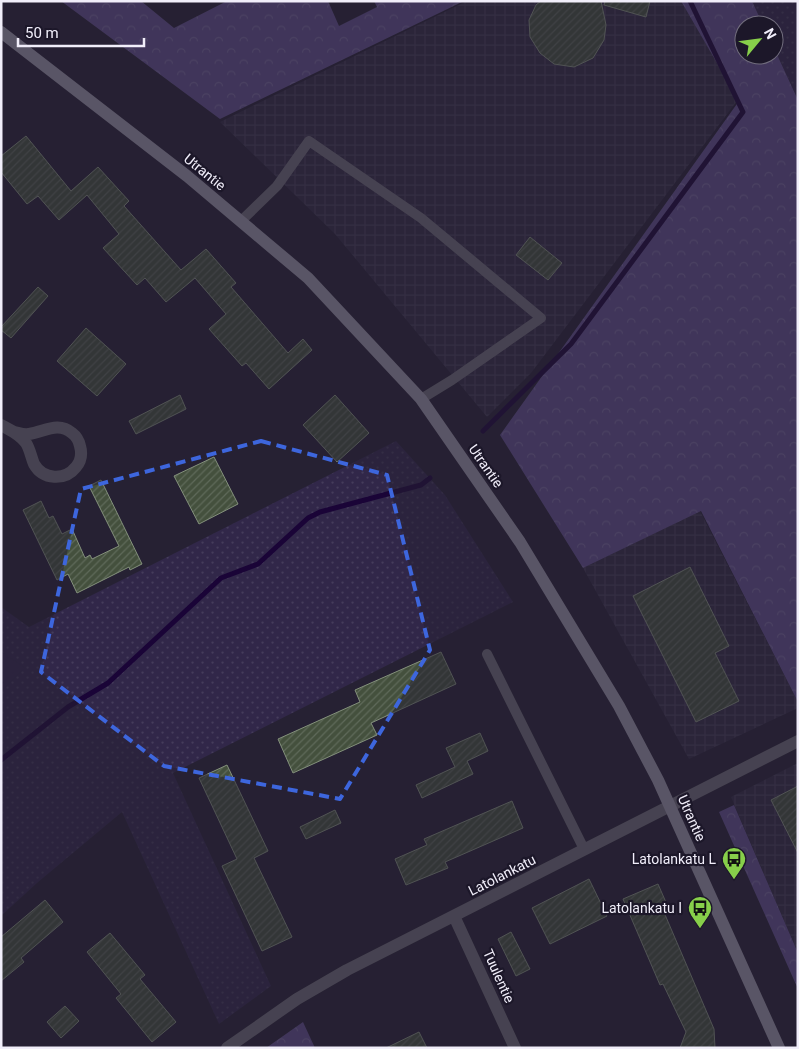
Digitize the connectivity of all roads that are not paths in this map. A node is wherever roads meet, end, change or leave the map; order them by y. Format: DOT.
graph roads {
  1 [pos="1,32"];
  2 [pos="241,221"];
  3 [pos="422,399"];
  4 [pos="1,425"];
  5 [pos="45,430"];
  6 [pos="14,432"];
  7 [pos="32,458"];
  8 [pos="487,654"];
  9 [pos="798,741"];
  10 [pos="670,805"];
  11 [pos="584,849"];
  12 [pos="454,916"];
  13 [pos="227,1048"];
  14 [pos="515,1048"];
  15 [pos="780,1048"];
  1 -- 2 [label="main road, Utrantie"];
  2 -- 3 [label="main road, Utrantie"];
  2 -- 3 [label="lane"];
  3 -- 10 [label="main road, Utrantie"];
  4 -- 6 [label="street"];
  5 -- 6 [label="street"];
  5 -- 7 [label="street"];
  5 -- 7 [label="street"];
  6 -- 7 [label="street"];
  8 -- 11 [label="lane"];
  9 -- 10 [label="street, Latolankatu"];
  10 -- 11 [label="street, Latolankatu"];
  10 -- 15 [label="main road, Utrantie"];
  11 -- 12 [label="street, Latolankatu"];
  12 -- 13 [label="street, Latolankatu"];
  12 -- 14 [label="street, Tuulentie"];
}
